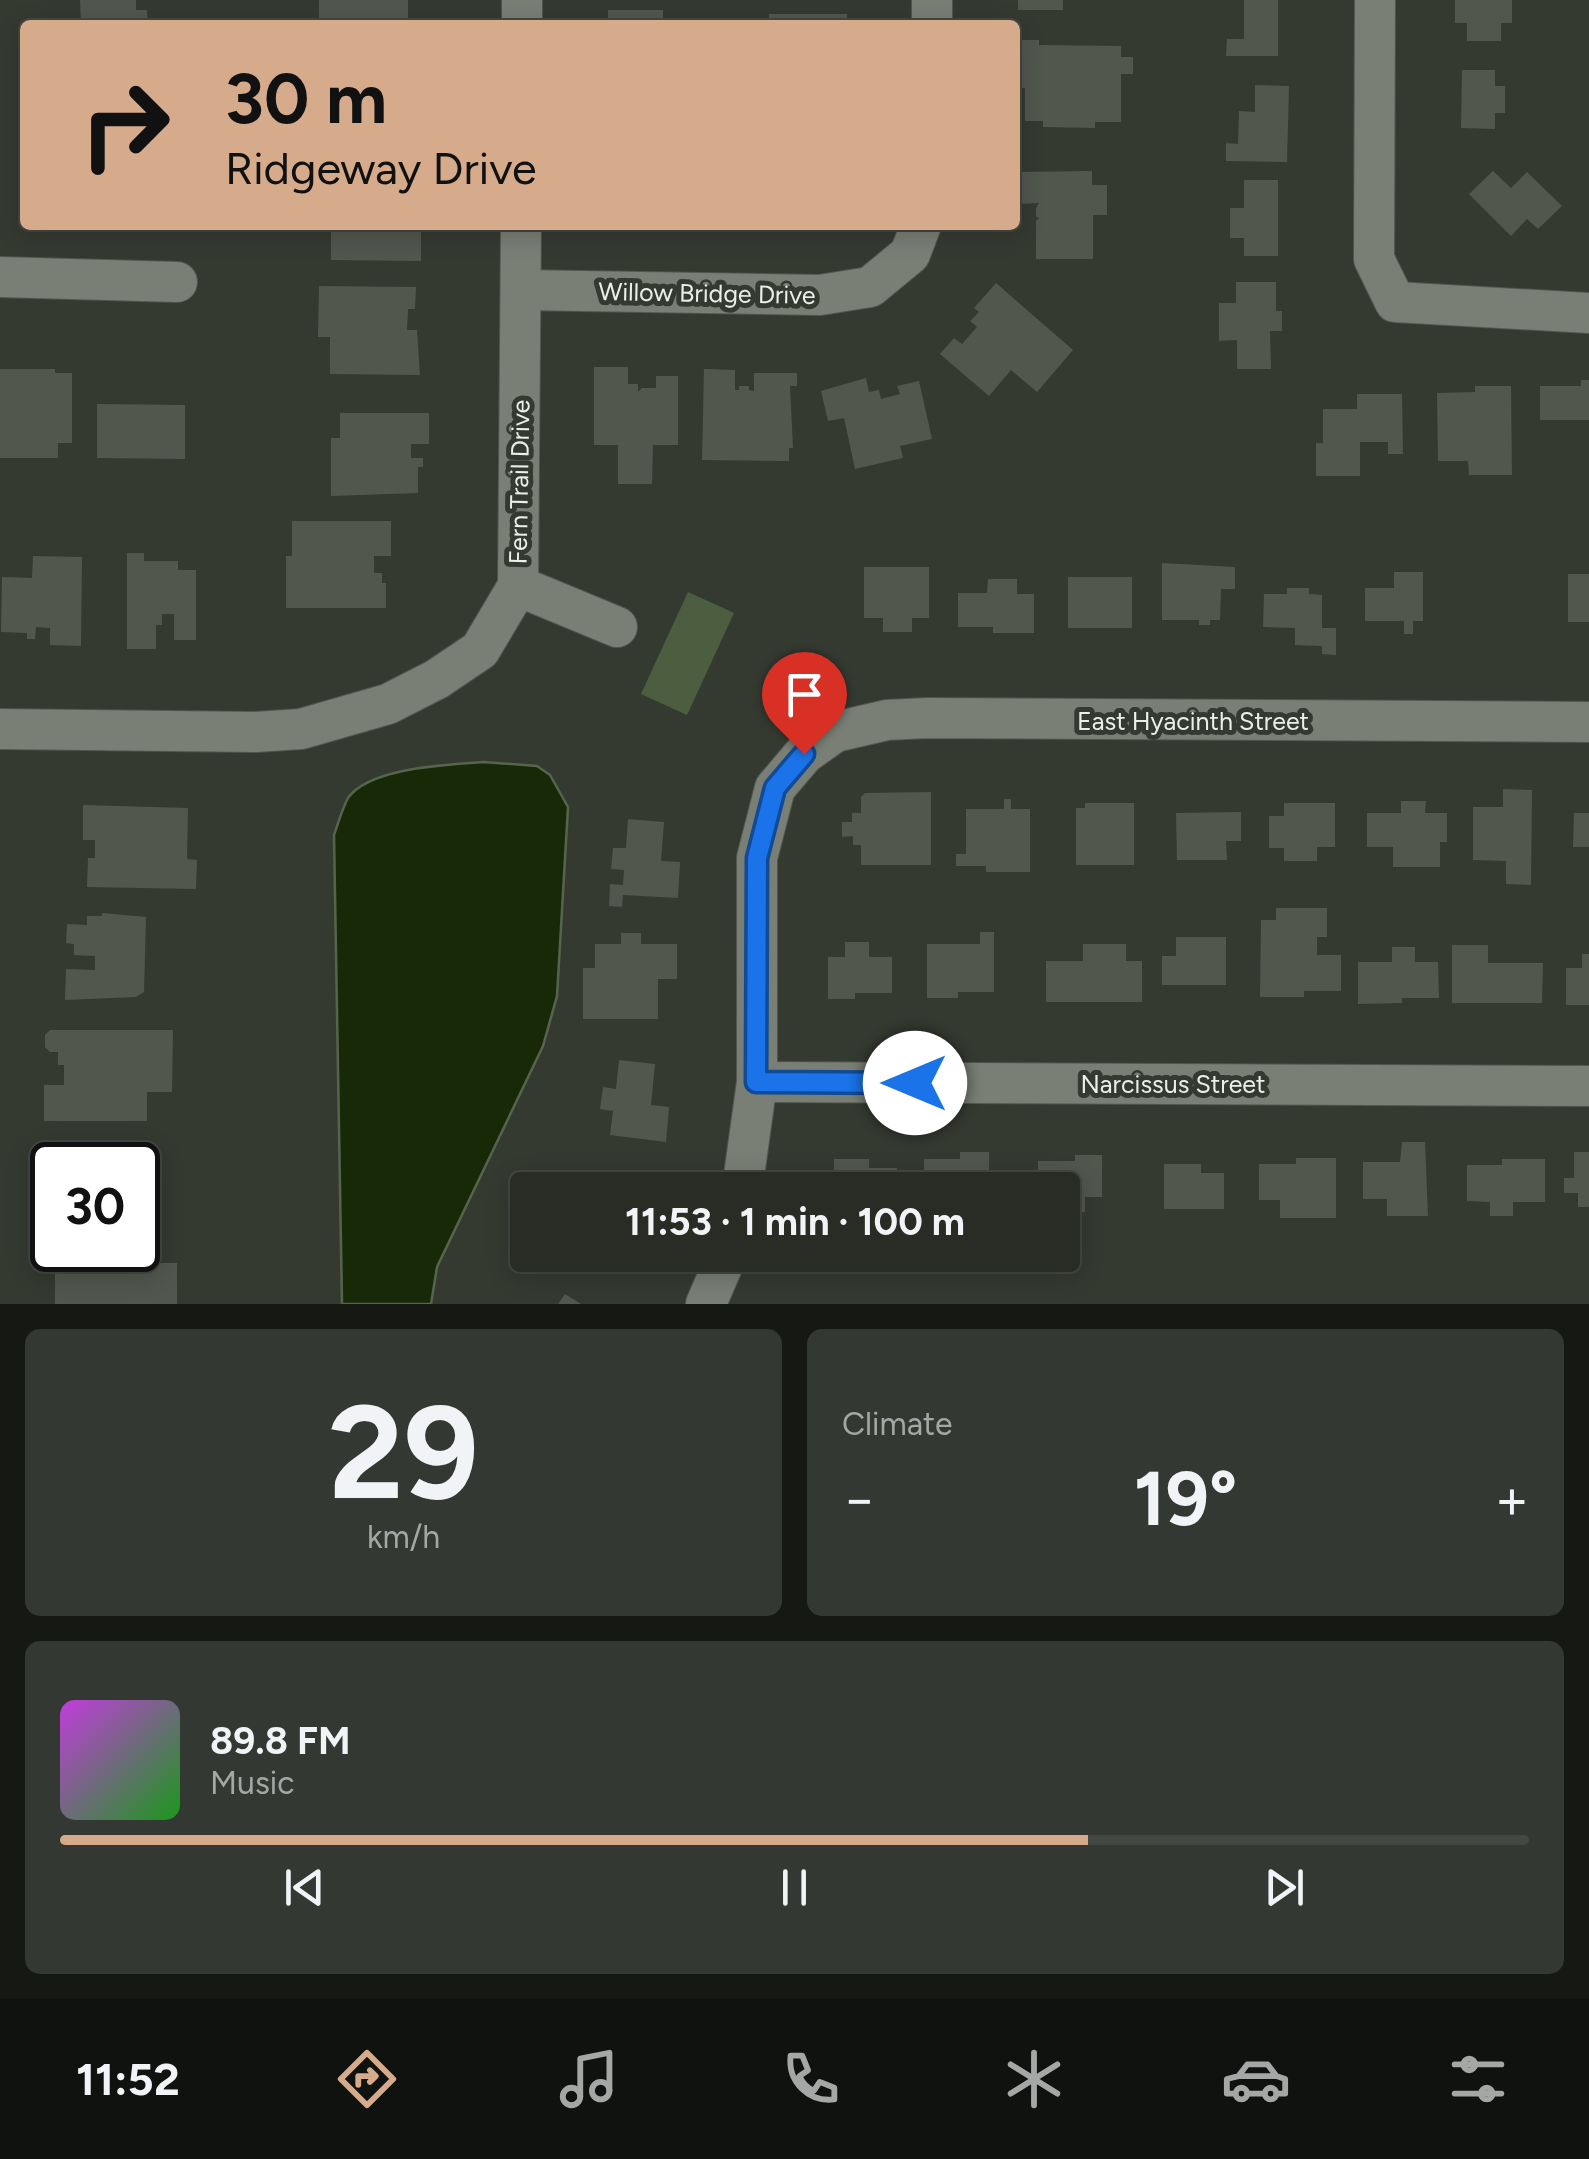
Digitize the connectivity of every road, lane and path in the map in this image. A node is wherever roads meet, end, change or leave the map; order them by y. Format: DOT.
graph roads {
  1 [pos="1375,0"];
  2 [pos="521,230"];
  3 [pos="919,230"];
  4 [pos="0,277"];
  5 [pos="177,282"];
  6 [pos="521,290"];
  7 [pos="1589,313"];
  8 [pos="518,586"];
  9 [pos="616,626"];
  10 [pos="1589,722"];
  11 [pos="0,729"];
  12 [pos="756,1082"];
  13 [pos="1589,1086"];
  14 [pos="744,1172"];
  15 [pos="720,1272"];
  16 [pos="706,1304"];
  1 -- 7 [label="street"];
  2 -- 6 [label="street, Fern Trail Drive"];
  3 -- 6 [label="street, Willow Bridge Drive"];
  4 -- 5 [label="street"];
  6 -- 8 [label="street, Fern Trail Drive"];
  8 -- 9 [label="street"];
  8 -- 11 [label="street, Fern Trail Drive"];
  10 -- 12 [label="street, East Hyacinth Street"];
  12 -- 13 [label="street, Narcissus Street"];
  12 -- 14 [label="street"];
  15 -- 16 [label="street"];
}
